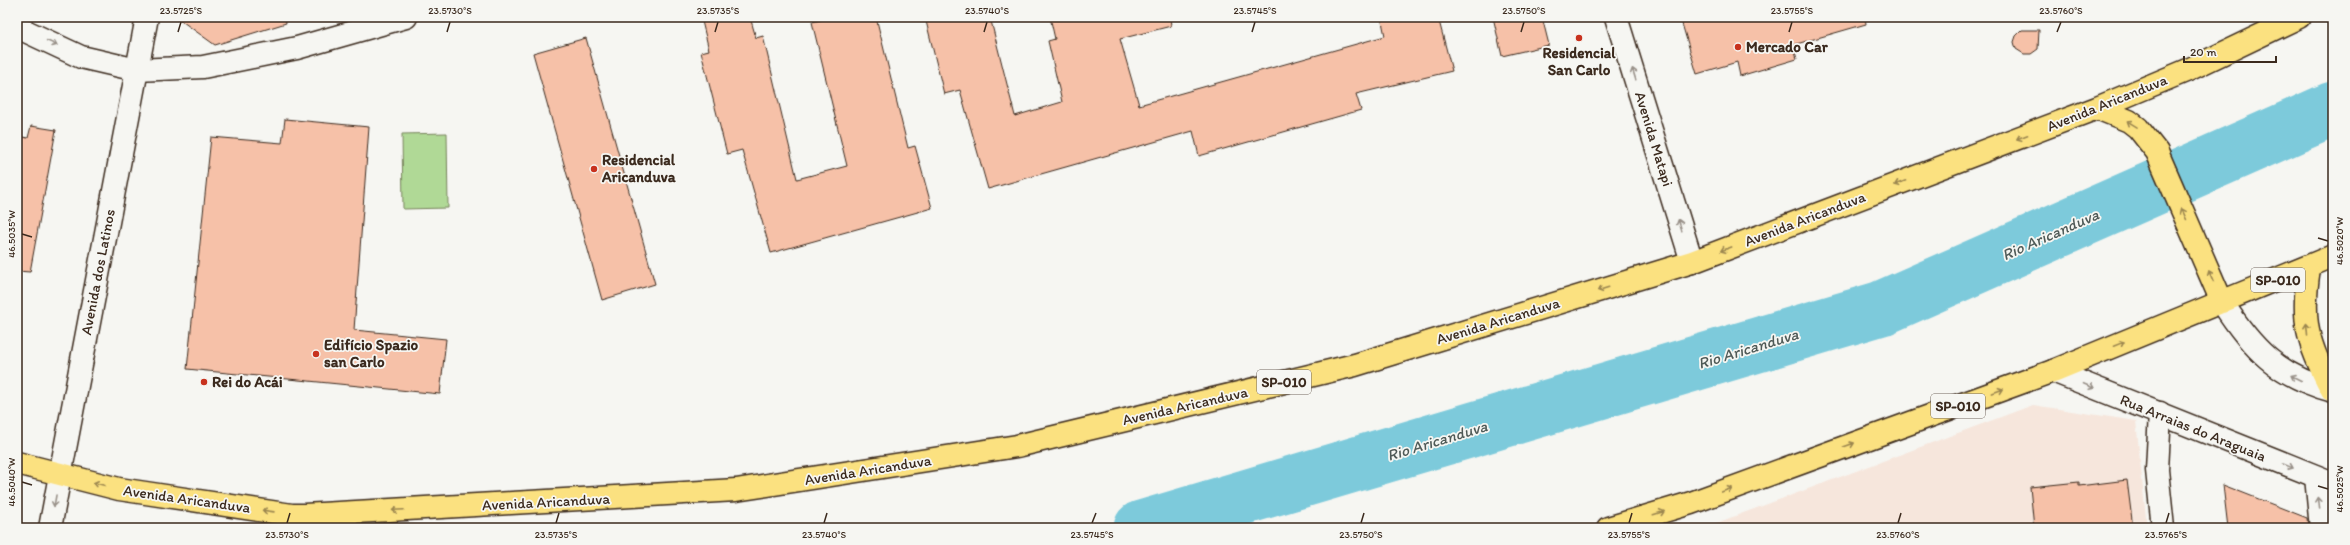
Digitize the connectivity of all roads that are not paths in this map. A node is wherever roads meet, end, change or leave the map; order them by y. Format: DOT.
graph roads {
  1 [pos="147,17"];
  2 [pos="406,17"];
  3 [pos="1616,17"];
  4 [pos="2299,17"];
  5 [pos="17,27"];
  6 [pos="137,70"];
  7 [pos="2097,108"];
  8 [pos="2333,256"];
  9 [pos="1692,262"];
  10 [pos="2309,268"];
  11 [pos="2222,302"];
  12 [pos="2053,371"];
  13 [pos="2332,390"];
  14 [pos="2160,413"];
  15 [pos="17,463"];
  16 [pos="60,474"];
  17 [pos="2324,480"];
  18 [pos="50,528"];
  19 [pos="1608,528"];
  20 [pos="2163,528"];
  21 [pos="2321,528"];
  1 -- 6 [label="main road, Avenida dos Latinos"];
  2 -- 6 [label="main road"];
  9 -- 3 [label="main road, Avenida Matapi, one-way"];
  4 -- 7 [label="highway, Avenida Aricanduva / SP-010"];
  5 -- 6 [label="main road, one-way"];
  6 -- 16 [label="main road, Avenida dos Latinos"];
  7 -- 9 [label="highway, Avenida Aricanduva / SP-010, one-way"];
  11 -- 7 [label="highway, one-way"];
  8 -- 10 [label="highway, SP-010"];
  9 -- 16 [label="highway, Avenida Aricanduva / SP-010, one-way"];
  10 -- 11 [label="highway, SP-010"];
  13 -- 10 [label="highway, one-way"];
  12 -- 11 [label="highway, SP-010, one-way"];
  13 -- 11 [label="main road, one-way"];
  12 -- 14 [label="main road, Rua Arraias do Araguaia, one-way"];
  19 -- 12 [label="highway, SP-010, one-way"];
  14 -- 17 [label="main road, Rua Arraias do Araguaia, one-way"];
  14 -- 20 [label="main road"];
  15 -- 16 [label="highway, Avenida Aricanduva / SP-010"];
  16 -- 18 [label="main road, Avenida dos Latinos, one-way"];
  21 -- 17 [label="main road, one-way"];
}
